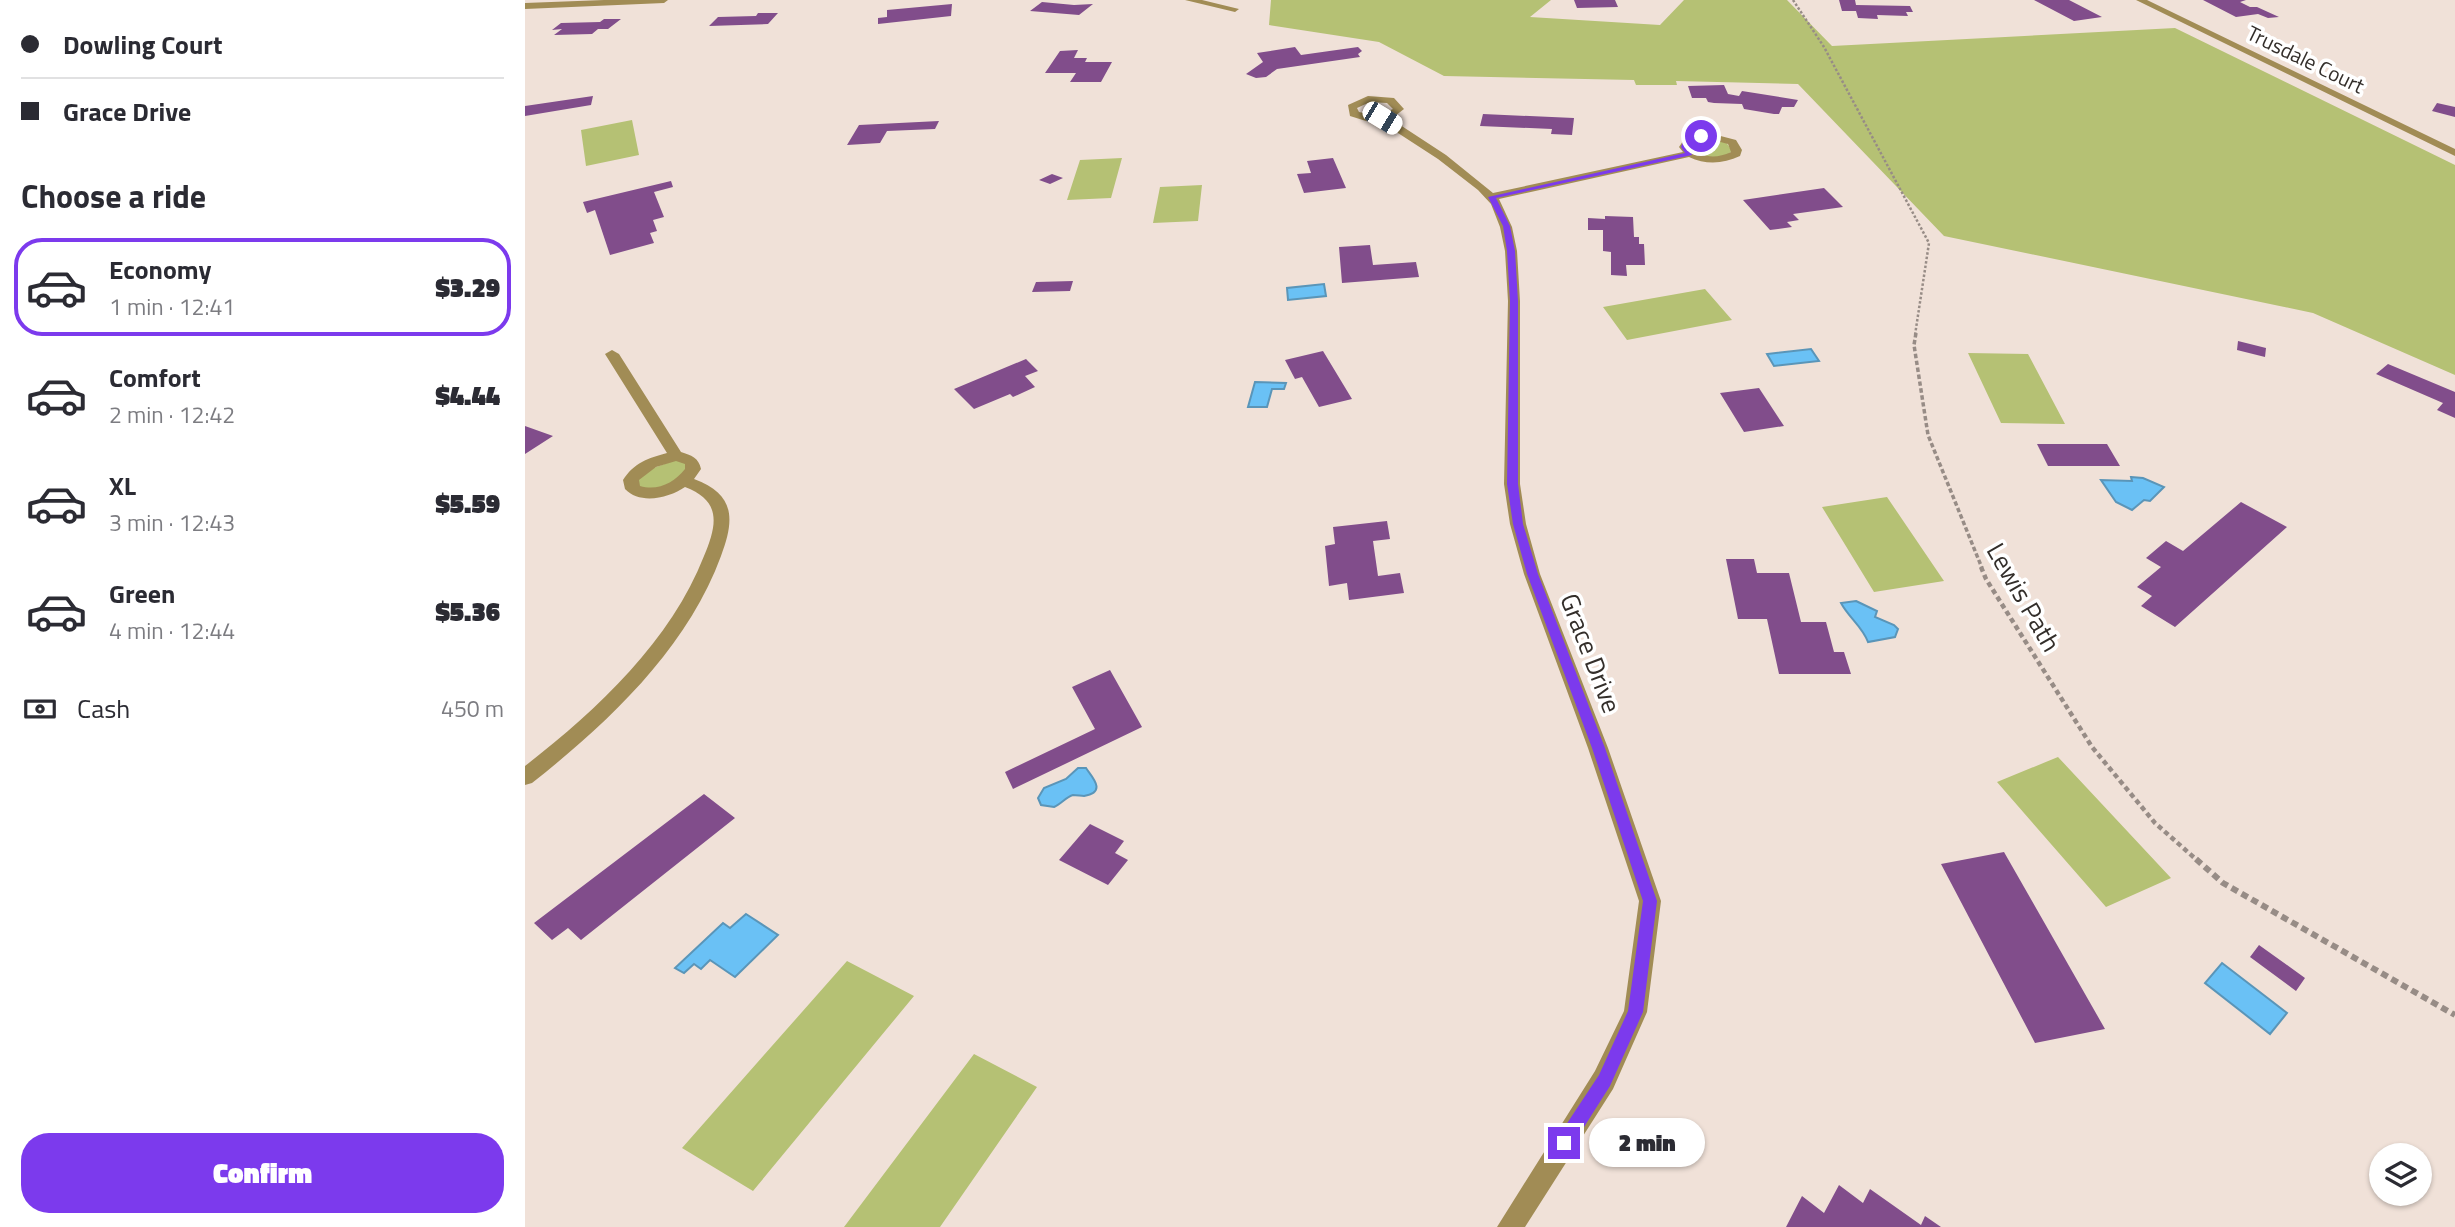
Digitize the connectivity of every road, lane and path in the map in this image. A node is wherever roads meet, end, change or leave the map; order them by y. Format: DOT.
graph roads {
  1 [pos="535,0"];
  2 [pos="664,0"];
  3 [pos="1189,0"];
  4 [pos="1793,0"];
  5 [pos="2140,0"];
  6 [pos="525,6"];
  7 [pos="1235,9"];
  8 [pos="1382,118"];
  9 [pos="2455,153"];
  10 [pos="1689,154"];
  11 [pos="1492,197"];
  12 [pos="612,354"];
  13 [pos="676,456"];
  14 [pos="684,481"];
  15 [pos="525,777"];
  16 [pos="2455,1015"];
  17 [pos="1510,1227"];
  1 -- 6 [label="street"];
  2 -- 6 [label="street"];
  3 -- 7 [label="street"];
  4 -- 16 [label="path, Lewis Path"];
  5 -- 9 [label="street, Trusdale Court"];
  8 -- 11 [label="street, Grace Drive"];
  10 -- 11 [label="street"];
  11 -- 17 [label="street, Grace Drive"];
  12 -- 13 [label="street"];
  13 -- 14 [label="street"];
  13 -- 14 [label="street"];
  14 -- 15 [label="street"];
}
